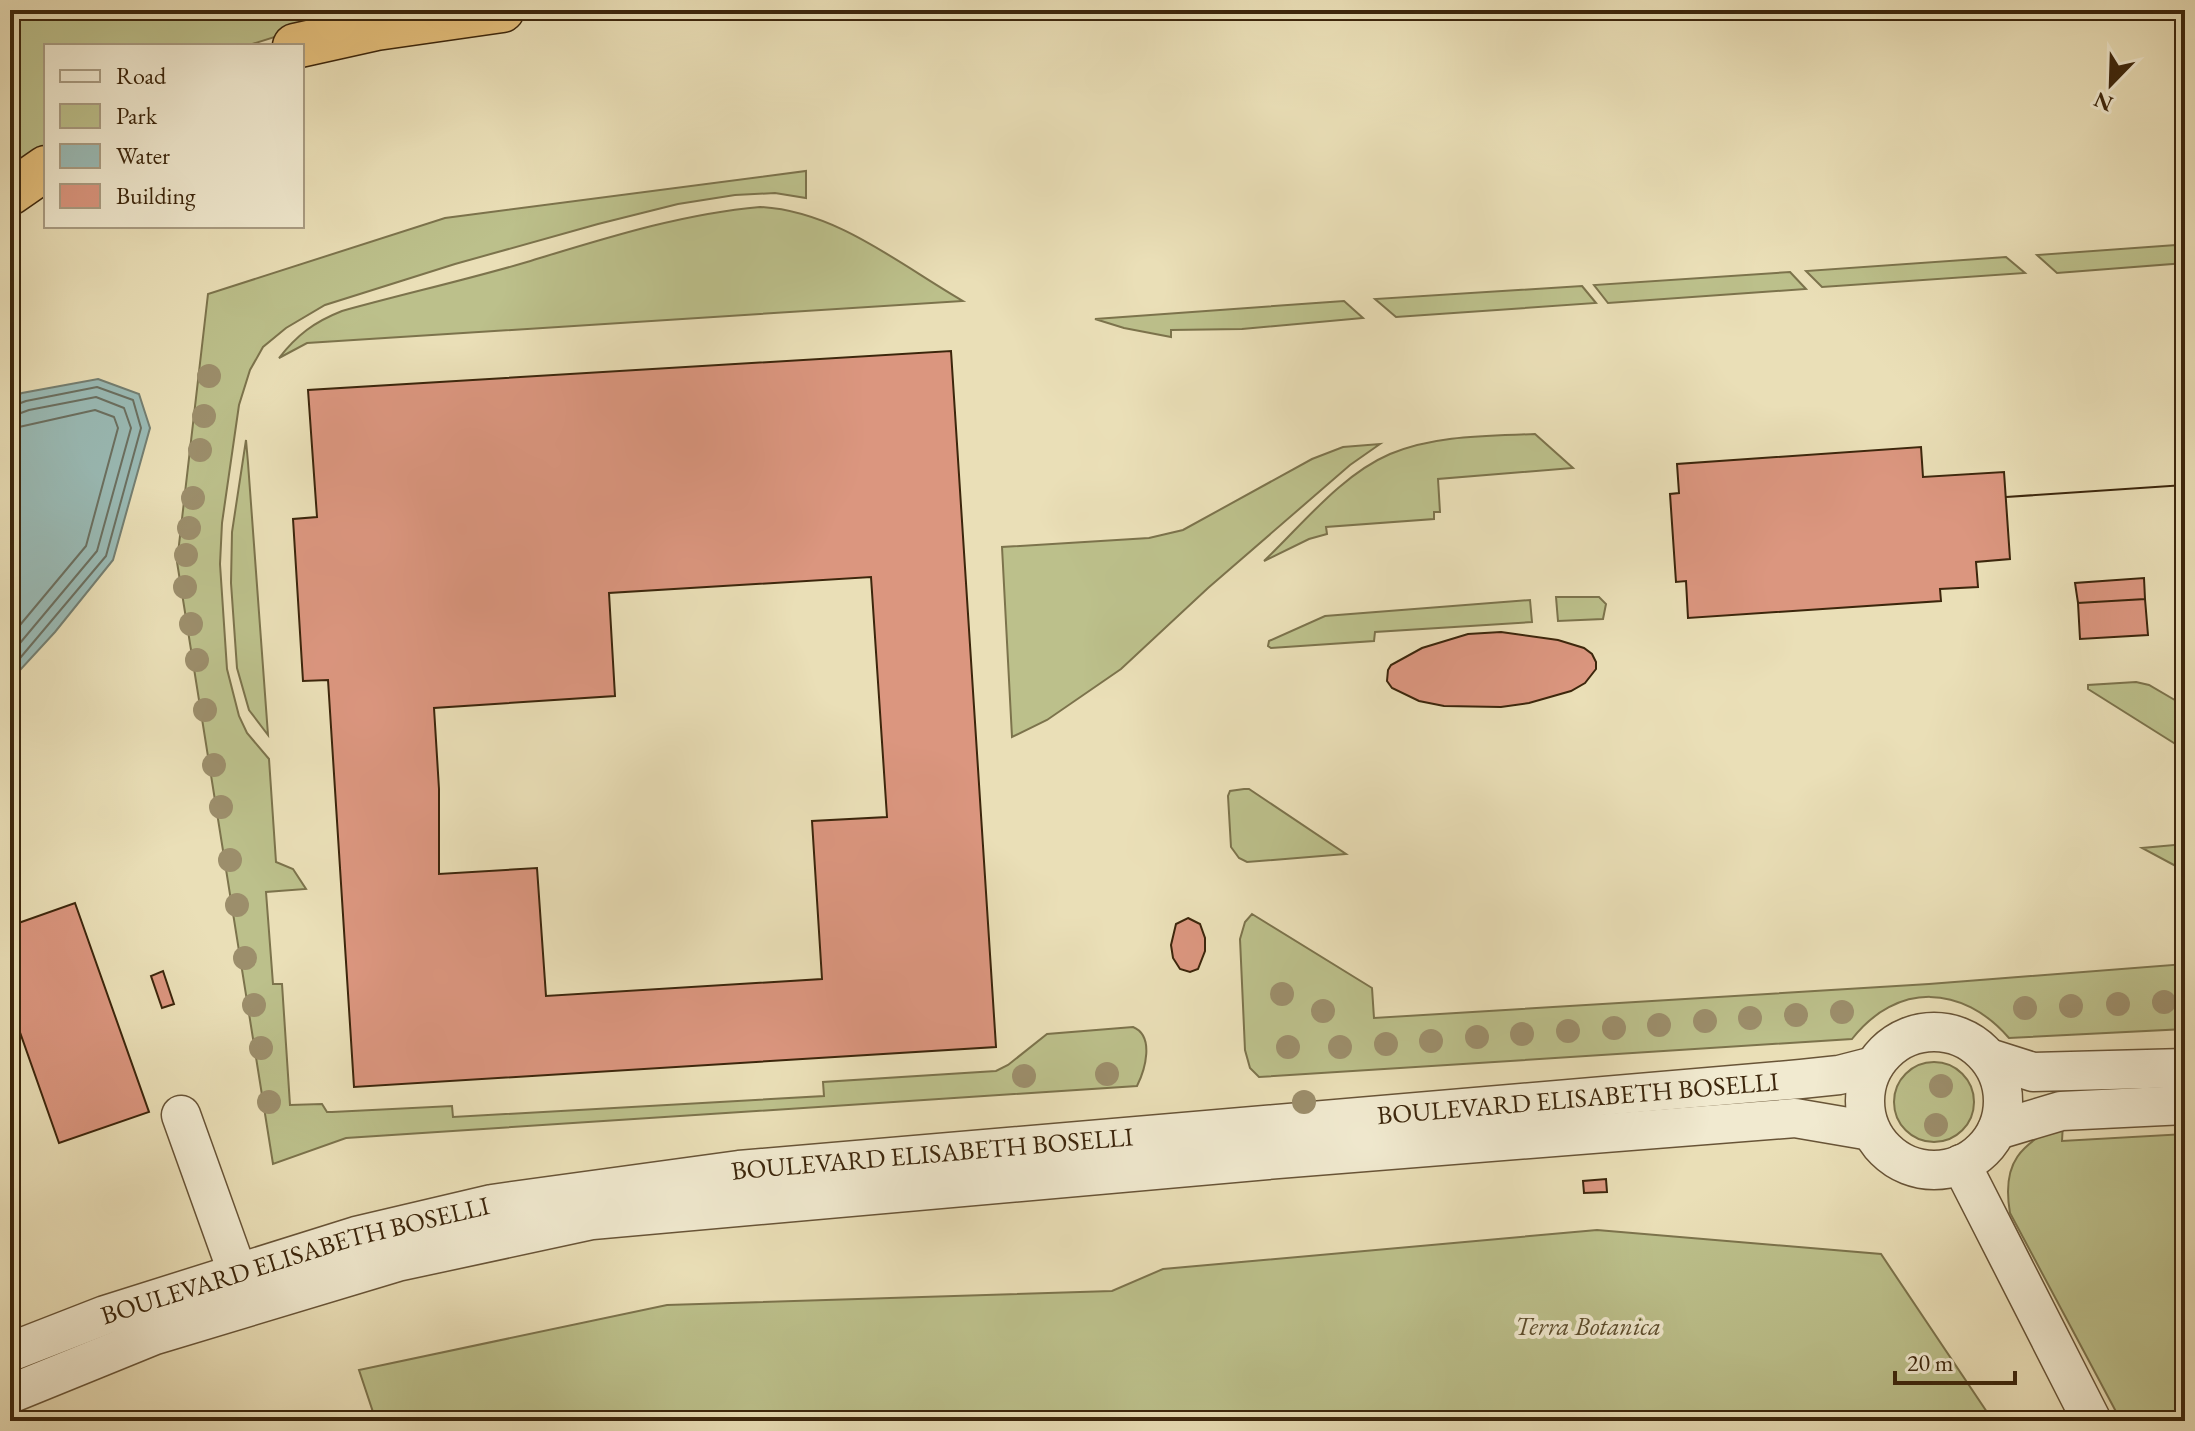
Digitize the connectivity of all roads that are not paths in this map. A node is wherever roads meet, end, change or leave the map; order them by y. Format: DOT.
graph roads {
  1 [pos="502,10"];
  2 [pos="304,44"];
  3 [pos="44,169"];
  4 [pos="10,193"];
  5 [pos="1989,1058"];
  6 [pos="1874,1066"];
  7 [pos="2185,1068"];
  8 [pos="2185,1105"];
  9 [pos="181,1115"];
  10 [pos="1997,1130"];
  11 [pos="1871,1131"];
  12 [pos="1961,1164"];
  13 [pos="238,1274"];
  14 [pos="10,1352"];
  15 [pos="10,1394"];
  16 [pos="2092,1421"];
  1 -- 2 [label="highway"];
  3 -- 4 [label="highway"];
  5 -- 6 [label="street"];
  5 -- 7 [label="street"];
  5 -- 10 [label="street"];
  6 -- 11 [label="street"];
  6 -- 13 [label="street, BOULEVARD ELISABETH BOSELLI"];
  8 -- 10 [label="street"];
  9 -- 13 [label="street"];
  10 -- 12 [label="street"];
  11 -- 12 [label="street"];
  11 -- 15 [label="street"];
  12 -- 16 [label="street"];
  13 -- 14 [label="street, BOULEVARD ELISABETH BOSELLI"];
}
